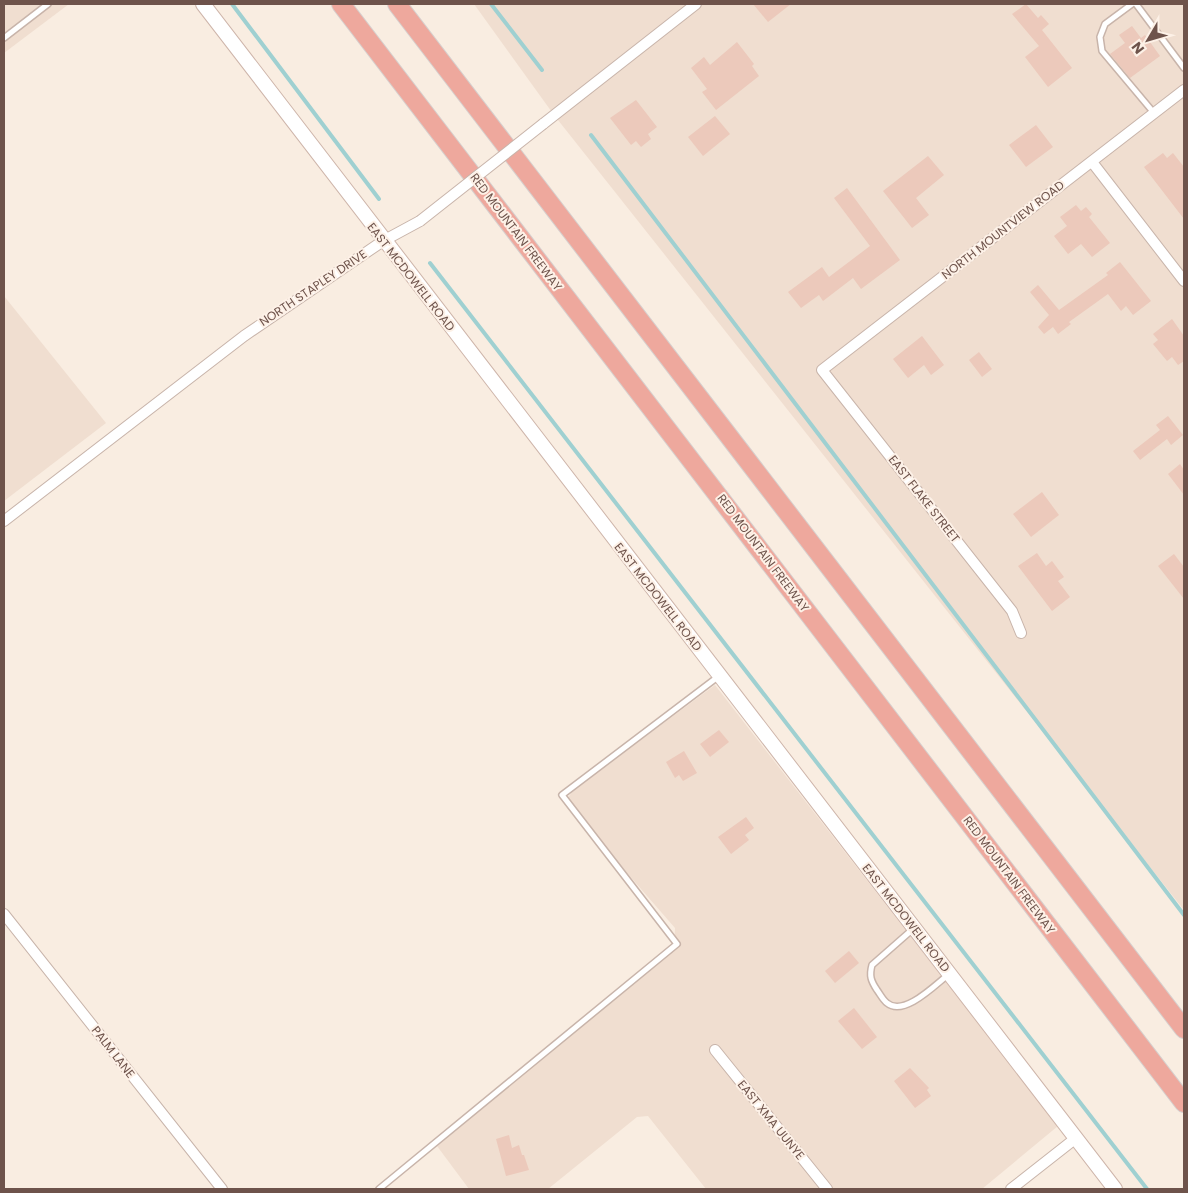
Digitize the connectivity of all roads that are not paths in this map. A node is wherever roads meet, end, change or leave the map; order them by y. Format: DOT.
graph roads {
  1 [pos="48,4"];
  2 [pos="202,4"];
  3 [pos="341,4"];
  4 [pos="396,4"];
  5 [pos="696,4"];
  6 [pos="1134,4"];
  7 [pos="4,38"];
  8 [pos="1184,68"];
  9 [pos="1184,90"];
  10 [pos="1154,114"];
  11 [pos="1092,162"];
  12 [pos="383,241"];
  13 [pos="1184,281"];
  14 [pos="822,370"];
  15 [pos="4,521"];
  16 [pos="1020,632"];
  17 [pos="719,676"];
  18 [pos="4,914"];
  19 [pos="914,928"];
  20 [pos="949,974"];
  21 [pos="1184,1029"];
  22 [pos="715,1050"];
  23 [pos="1184,1103"];
  24 [pos="1076,1138"];
  25 [pos="222,1189"];
  26 [pos="379,1189"];
  27 [pos="827,1189"];
  28 [pos="1011,1189"];
  29 [pos="1115,1189"];
  1 -- 7 [label="lane"];
  2 -- 12 [label="street, EAST MCDOWELL ROAD"];
  3 -- 23 [label="highway, RED MOUNTAIN FREEWAY"];
  4 -- 21 [label="highway"];
  5 -- 12 [label="street, NORTH STAPLEY DRIVE, bridge"];
  6 -- 8 [label="lane"];
  6 -- 10 [label="lane"];
  9 -- 10 [label="street, NORTH MOUNTVIEW ROAD"];
  10 -- 11 [label="street, NORTH MOUNTVIEW ROAD"];
  11 -- 13 [label="street"];
  11 -- 14 [label="street, NORTH MOUNTVIEW ROAD"];
  12 -- 15 [label="street, NORTH STAPLEY DRIVE"];
  12 -- 17 [label="street, EAST MCDOWELL ROAD"];
  14 -- 16 [label="street, EAST FLAKE STREET"];
  17 -- 19 [label="street, EAST MCDOWELL ROAD"];
  17 -- 26 [label="lane"];
  18 -- 25 [label="street, PALM LANE"];
  19 -- 20 [label="street, EAST MCDOWELL ROAD"];
  19 -- 20 [label="lane"];
  20 -- 24 [label="street, EAST MCDOWELL ROAD"];
  22 -- 27 [label="street, EAST XMA UUNYE"];
  24 -- 28 [label="street"];
  24 -- 29 [label="street, EAST MCDOWELL ROAD"];
}
